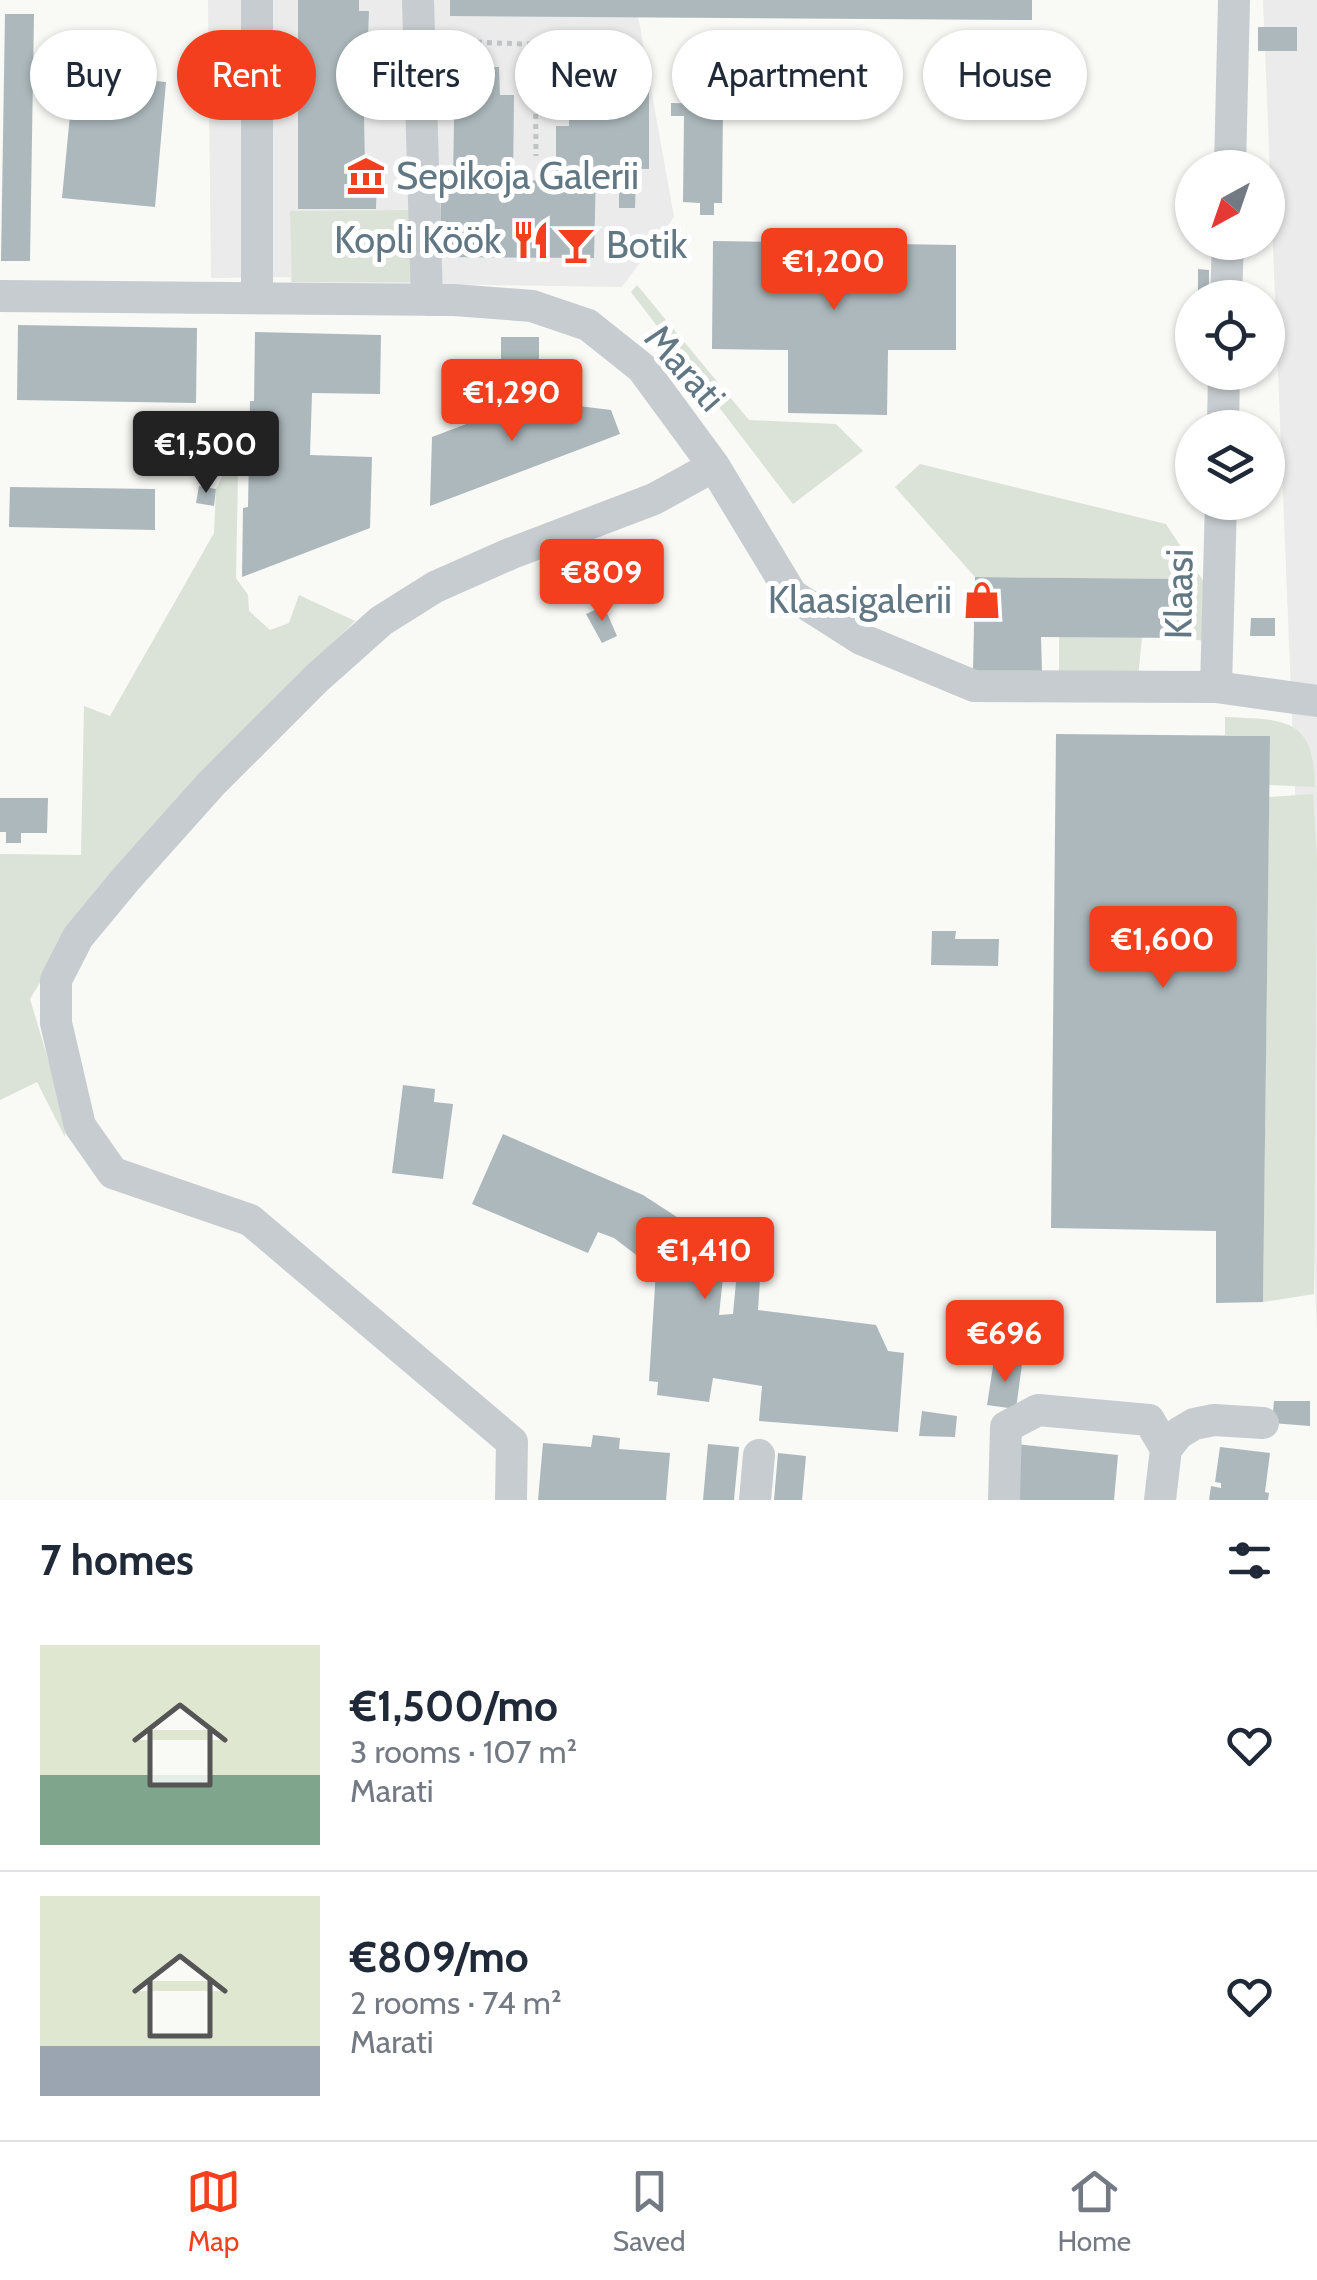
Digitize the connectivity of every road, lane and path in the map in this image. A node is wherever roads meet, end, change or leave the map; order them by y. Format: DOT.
graph roads {
  1 [pos="257,0"];
  2 [pos="418,0"];
  3 [pos="1234,0"];
  4 [pos="419,30"];
  5 [pos="421,120"];
  6 [pos="536,120"];
  7 [pos="1230,150"];
  8 [pos="536,156"];
  9 [pos="0,296"];
  10 [pos="257,298"];
  11 [pos="427,300"];
  12 [pos="714,466"];
  13 [pos="1221,520"];
  14 [pos="1216,687"];
  15 [pos="1317,702"];
  16 [pos="1262,1423"];
  17 [pos="1166,1449"];
  18 [pos="760,1455"];
  19 [pos="510,1500"];
  20 [pos="755,1500"];
  21 [pos="1004,1500"];
  22 [pos="1160,1500"];
  1 -- 10 [label="street"];
  2 -- 4 [label="street"];
  3 -- 7 [label="street"];
  5 -- 11 [label="street"];
  6 -- 8 [label="path"];
  9 -- 10 [label="street, Marati"];
  10 -- 11 [label="street, Marati"];
  11 -- 12 [label="street, Marati"];
  12 -- 14 [label="street, Marati"];
  12 -- 19 [label="street"];
  13 -- 14 [label="street, Klaasi"];
  14 -- 15 [label="street"];
  16 -- 17 [label="street"];
  17 -- 21 [label="street"];
  17 -- 22 [label="street"];
  18 -- 20 [label="street"];
}
